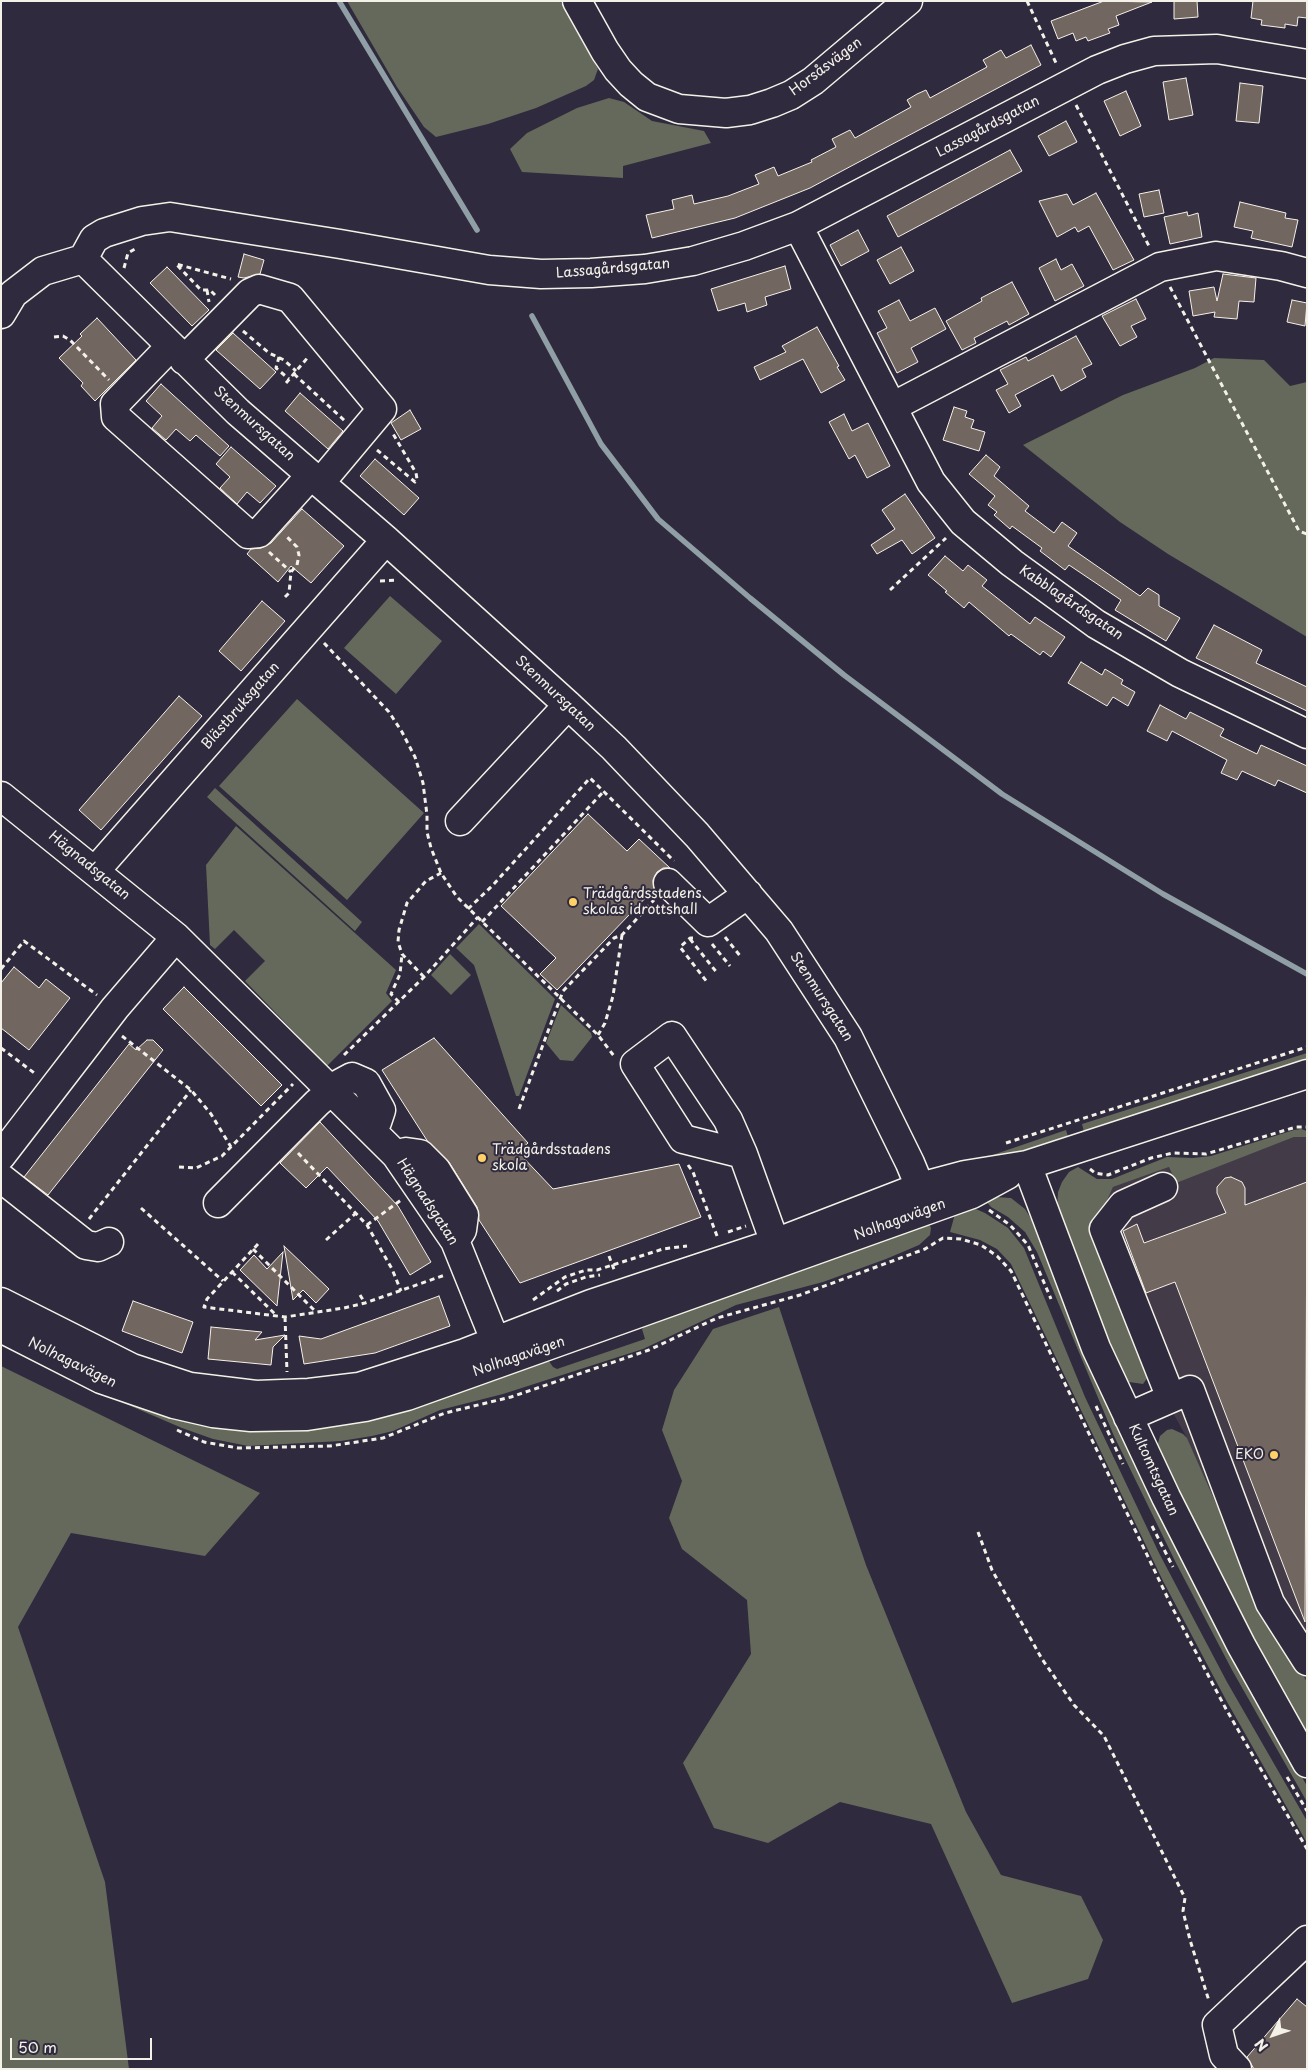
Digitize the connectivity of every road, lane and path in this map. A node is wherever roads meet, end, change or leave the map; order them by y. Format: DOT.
graph roads {
  1 [pos="576,1"];
  2 [pos="908,1"];
  3 [pos="1307,64"];
  4 [pos="798,226"];
  5 [pos="143,245"];
  6 [pos="83,258"];
  7 [pos="123,271"];
  8 [pos="1307,273"];
  9 [pos="259,289"];
  10 [pos="1,314"];
  11 [pos="230,314"];
  12 [pos="324,338"];
  13 [pos="178,353"];
  14 [pos="279,358"];
  15 [pos="296,371"];
  16 [pos="892,407"];
  17 [pos="380,412"];
  18 [pos="316,479"];
  19 [pos="414,482"];
  20 [pos="951,534"];
  21 [pos="386,540"];
  22 [pos="291,572"];
  23 [pos="400,580"];
  24 [pos="373,581"];
  25 [pos="890,590"];
  26 [pos="286,597"];
  27 [pos="322,641"];
  28 [pos="568,705"];
  29 [pos="1307,734"];
  30 [pos="604,791"];
  31 [pos="1,796"];
  32 [pos="460,821"];
  33 [pos="95,871"];
  34 [pos="441,873"];
  35 [pos="668,884"];
  36 [pos="748,894"];
  37 [pos="468,909"];
  38 [pos="478,917"];
  39 [pos="482,922"];
  40 [pos="622,935"];
  41 [pos="724,936"];
  42 [pos="176,937"];
  43 [pos="707,937"];
  44 [pos="690,938"];
  45 [pos="402,954"];
  46 [pos="741,957"];
  47 [pos="730,966"];
  48 [pos="1,969"];
  49 [pos="718,974"];
  50 [pos="424,977"];
  51 [pos="560,998"];
  52 [pos="399,1002"];
  53 [pos="110,1015"];
  54 [pos="598,1034"];
  55 [pos="1307,1047"];
  56 [pos="1,1048"];
  57 [pos="616,1058"];
  58 [pos="338,1060"];
  59 [pos="310,1068"];
  60 [pos="1307,1074"];
  61 [pos="53,1088"];
  62 [pos="191,1090"];
  63 [pos="332,1090"];
  64 [pos="519,1109"];
  65 [pos="1307,1127"];
  66 [pos="287,1133"];
  67 [pos="997,1146"];
  68 [pos="231,1147"];
  69 [pos="743,1154"];
  70 [pos="1,1156"];
  71 [pos="682,1157"];
  72 [pos="1027,1165"];
  73 [pos="1085,1165"];
  74 [pos="179,1167"];
  75 [pos="1,1178"];
  76 [pos="1164,1187"];
  77 [pos="406,1197"];
  78 [pos="924,1198"];
  79 [pos="218,1203"];
  80 [pos="141,1208"];
  81 [pos="356,1213"];
  82 [pos="367,1225"];
  83 [pos="771,1231"];
  84 [pos="76,1236"];
  85 [pos="717,1236"];
  86 [pos="709,1239"];
  87 [pos="326,1240"];
  88 [pos="109,1242"];
  89 [pos="258,1244"];
  90 [pos="693,1244"];
  91 [pos="253,1249"];
  92 [pos="609,1256"];
  93 [pos="612,1266"];
  94 [pos="232,1272"];
  95 [pos="615,1273"];
  96 [pos="451,1274"];
  97 [pos="223,1281"];
  98 [pos="401,1291"];
  99 [pos="360,1295"];
  100 [pos="800,1295"];
  101 [pos="1,1302"];
  102 [pos="364,1303"];
  103 [pos="526,1303"];
  104 [pos="317,1312"];
  105 [pos="277,1316"];
  106 [pos="285,1317"];
  107 [pos="1,1328"];
  108 [pos="499,1351"];
  109 [pos="278,1375"];
  110 [pos="1171,1398"];
  111 [pos="1128,1417"];
  112 [pos="978,1532"];
  113 [pos="1307,1661"];
  114 [pos="1307,1763"];
  115 [pos="1307,1849"];
  116 [pos="1307,1940"];
  117 [pos="1217,2025"];
  118 [pos="1237,2069"];
  1 -- 2 [label="street, Horsåsvägen"];
  3 -- 4 [label="street, Lassagårdsgatan"];
  4 -- 6 [label="street, Lassagårdsgatan"];
  4 -- 16 [label="street, Kabblagårdsgatan"];
  5 -- 7 [label="path"];
  6 -- 10 [label="street"];
  6 -- 13 [label="street, Stenmursgatan"];
  8 -- 16 [label="street"];
  9 -- 11 [label="street"];
  9 -- 11 [label="path"];
  9 -- 12 [label="street"];
  11 -- 13 [label="street"];
  11 -- 14 [label="path"];
  12 -- 15 [label="path"];
  12 -- 17 [label="street"];
  13 -- 18 [label="street, Stenmursgatan"];
  13 -- 18 [label="street"];
  14 -- 15 [label="path"];
  14 -- 15 [label="path"];
  16 -- 29 [label="street, Kabblagårdsgatan"];
  17 -- 18 [label="street"];
  17 -- 19 [label="path"];
  18 -- 21 [label="street, Stenmursgatan"];
  20 -- 25 [label="path"];
  21 -- 28 [label="street, Stenmursgatan"];
  21 -- 33 [label="street, Blästbruksgatan"];
  22 -- 26 [label="path"];
  23 -- 24 [label="path"];
  27 -- 34 [label="path"];
  28 -- 32 [label="street"];
  28 -- 36 [label="street, Stenmursgatan"];
  30 -- 35 [label="path"];
  30 -- 37 [label="path"];
  30 -- 39 [label="path"];
  31 -- 33 [label="street, Hägnadsgatan"];
  33 -- 42 [label="street, Hägnadsgatan"];
  34 -- 37 [label="path"];
  34 -- 45 [label="path"];
  35 -- 36 [label="street"];
  35 -- 40 [label="path"];
  36 -- 78 [label="street, Stenmursgatan"];
  37 -- 38 [label="path"];
  38 -- 39 [label="path"];
  38 -- 50 [label="path"];
  39 -- 51 [label="path"];
  40 -- 51 [label="path"];
  40 -- 54 [label="path"];
  41 -- 46 [label="path"];
  42 -- 53 [label="street"];
  42 -- 59 [label="street, Hägnadsgatan"];
  43 -- 47 [label="path"];
  44 -- 49 [label="path"];
  45 -- 50 [label="path"];
  45 -- 52 [label="path"];
  48 -- 53 [label="path"];
  50 -- 52 [label="path"];
  51 -- 54 [label="path"];
  51 -- 64 [label="path"];
  52 -- 58 [label="path"];
  53 -- 61 [label="street"];
  53 -- 62 [label="path"];
  54 -- 57 [label="path"];
  55 -- 67 [label="path"];
  56 -- 61 [label="path"];
  59 -- 63 [label="street, Hägnadsgatan"];
  59 -- 68 [label="path"];
  60 -- 72 [label="street, Nolhagavägen"];
  61 -- 70 [label="street"];
  62 -- 68 [label="path"];
  62 -- 84 [label="path"];
  63 -- 66 [label="street"];
  63 -- 108 [label="street, Hägnadsgatan"];
  65 -- 73 [label="path"];
  66 -- 79 [label="street"];
  66 -- 81 [label="path"];
  68 -- 74 [label="path"];
  69 -- 83 [label="street"];
  71 -- 85 [label="path"];
  72 -- 78 [label="street, Nolhagavägen"];
  72 -- 111 [label="street, Kultomtsgatan"];
  75 -- 84 [label="street"];
  76 -- 110 [label="street"];
  77 -- 82 [label="path"];
  78 -- 83 [label="street, Nolhagavägen"];
  78 -- 108 [label="street, Nolhagavägen"];
  80 -- 97 [label="path"];
  81 -- 82 [label="path"];
  81 -- 87 [label="path"];
  82 -- 98 [label="path"];
  83 -- 85 [label="path"];
  83 -- 108 [label="street, Nolhagavägen"];
  84 -- 88 [label="street"];
  85 -- 86 [label="path"];
  89 -- 91 [label="path"];
  90 -- 93 [label="path"];
  91 -- 94 [label="path"];
  91 -- 104 [label="path"];
  92 -- 93 [label="path"];
  93 -- 95 [label="path"];
  93 -- 103 [label="path"];
  94 -- 97 [label="path"];
  94 -- 105 [label="path"];
  96 -- 98 [label="path"];
  97 -- 105 [label="path"];
  98 -- 102 [label="path"];
  99 -- 102 [label="path"];
  100 -- 115 [label="path"];
  101 -- 108 [label="street, Nolhagavägen"];
  102 -- 104 [label="path"];
  104 -- 106 [label="path"];
  105 -- 106 [label="path"];
  106 -- 109 [label="path"];
  107 -- 108 [label="street, Nolhagavägen"];
  110 -- 111 [label="street"];
  110 -- 113 [label="street"];
  111 -- 114 [label="street, Kultomtsgatan"];
  112 -- 117 [label="path"];
  116 -- 117 [label="street"];
  117 -- 118 [label="street"];
}
